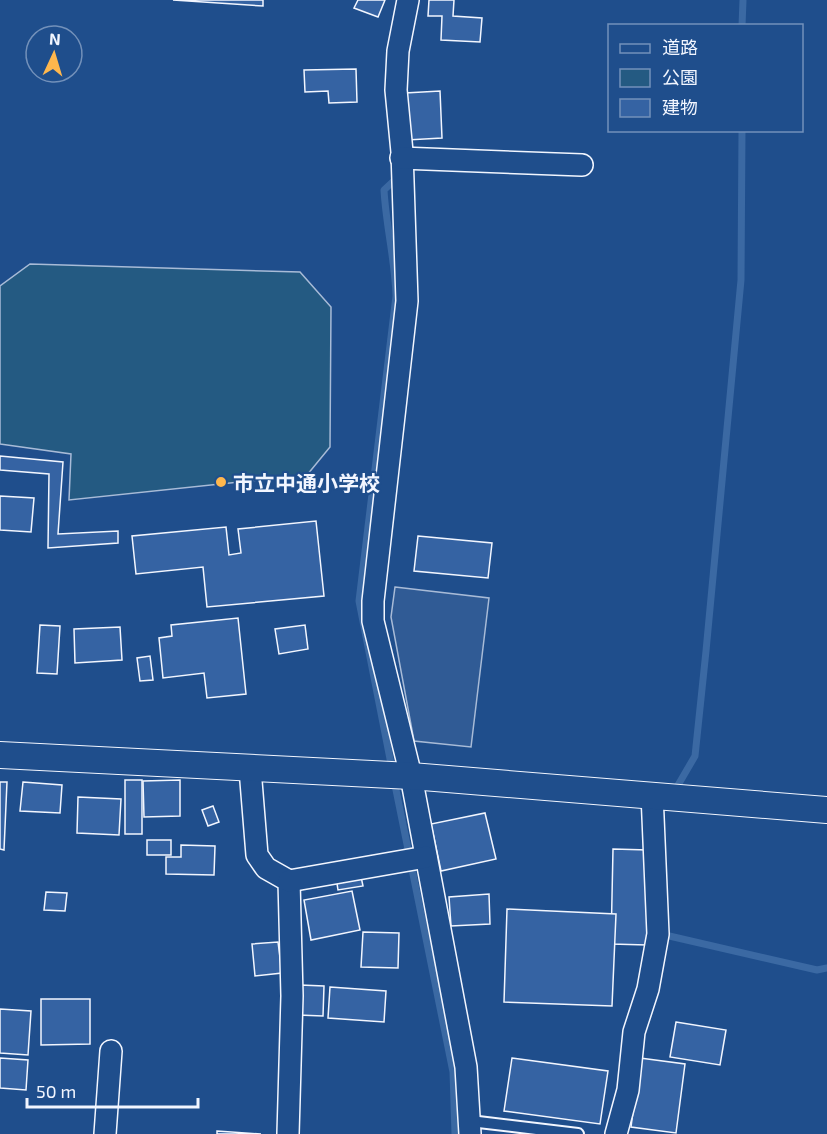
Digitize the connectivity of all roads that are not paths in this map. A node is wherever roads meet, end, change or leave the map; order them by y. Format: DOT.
graph roads {
  1 [pos="408,0"];
  2 [pos="401,158"];
  3 [pos="582,165"];
  4 [pos="0,755"];
  5 [pos="250,769"];
  6 [pos="411,776"];
  7 [pos="666,796"];
  8 [pos="827,810"];
  9 [pos="426,857"];
  10 [pos="289,881"];
  11 [pos="111,1051"];
  12 [pos="470,1128"];
  13 [pos="105,1134"];
  14 [pos="288,1134"];
  15 [pos="578,1134"];
  16 [pos="616,1134"];
  1 -- 2 [label="street"];
  2 -- 3 [label="street"];
  2 -- 6 [label="street"];
  4 -- 5 [label="street"];
  5 -- 6 [label="street"];
  5 -- 10 [label="street"];
  6 -- 7 [label="street"];
  6 -- 9 [label="street"];
  7 -- 8 [label="street"];
  7 -- 16 [label="street"];
  9 -- 10 [label="street"];
  9 -- 12 [label="street"];
  10 -- 14 [label="street"];
  11 -- 13 [label="street"];
  12 -- 15 [label="lane"];
}
